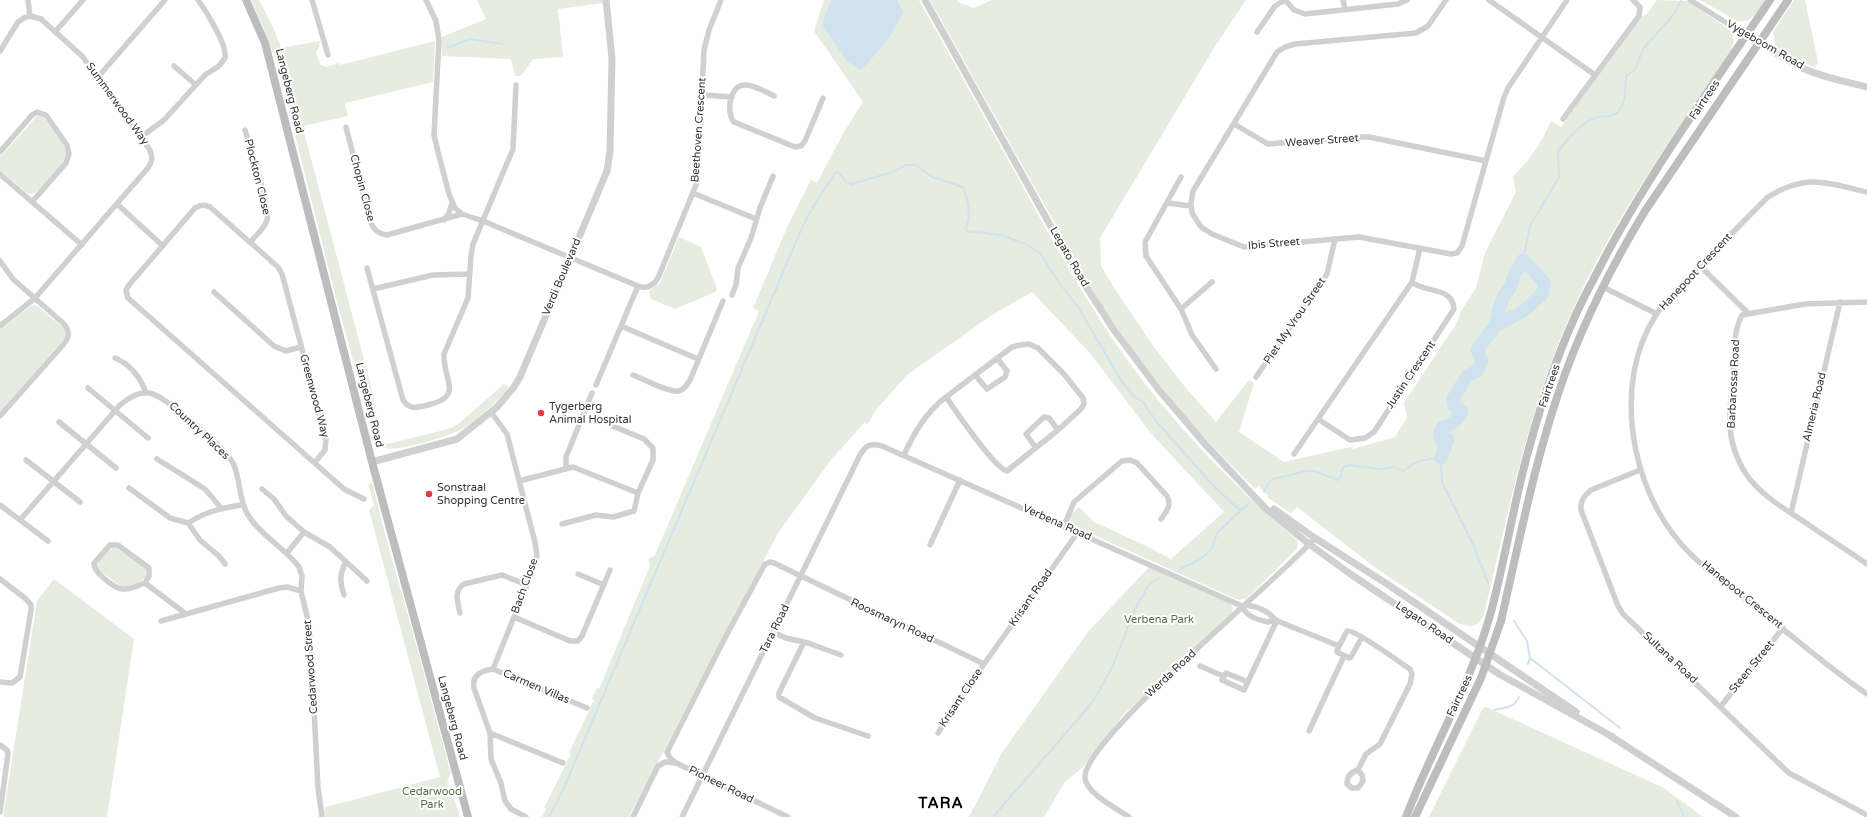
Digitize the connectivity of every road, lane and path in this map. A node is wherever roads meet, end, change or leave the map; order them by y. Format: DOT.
graph roads {
  1 [pos="28,0"];
  2 [pos="83,0"];
  3 [pos="165,0"];
  4 [pos="198,0"];
  5 [pos="246,0"];
  6 [pos="312,0"];
  7 [pos="426,0"];
  8 [pos="606,0"];
  9 [pos="721,0"];
  10 [pos="926,0"];
  11 [pos="1285,0"];
  12 [pos="1343,0"];
  13 [pos="1407,0"];
  14 [pos="1446,0"];
  15 [pos="1489,0"];
  16 [pos="1568,0"];
  17 [pos="1633,0"];
  18 [pos="1690,0"];
  19 [pos="1770,0"];
  20 [pos="1788,0"];
  21 [pos="1345,9"];
  22 [pos="30,16"];
  23 [pos="56,32"];
  24 [pos="1257,32"];
  25 [pos="1746,36"];
  26 [pos="1542,37"];
  27 [pos="1759,42"];
  28 [pos="0,51"];
  29 [pos="328,55"];
  30 [pos="174,66"];
  31 [pos="1595,75"];
  32 [pos="98,77"];
  33 [pos="196,85"];
  34 [pos="516,85"];
  35 [pos="1867,86"];
  36 [pos="702,95"];
  37 [pos="774,96"];
  38 [pos="732,97"];
  39 [pos="823,98"];
  40 [pos="1563,119"];
  41 [pos="1234,124"];
  42 [pos="346,127"];
  43 [pos="245,130"];
  44 [pos="141,137"];
  45 [pos="0,152"];
  46 [pos="1486,161"];
  47 [pos="0,174"];
  48 [pos="772,176"];
  49 [pos="1181,177"];
  50 [pos="1867,192"];
  51 [pos="693,193"];
  52 [pos="32,202"];
  53 [pos="452,203"];
  54 [pos="1167,203"];
  55 [pos="117,204"];
  56 [pos="1191,206"];
  57 [pos="462,214"];
  58 [pos="756,219"];
  59 [pos="444,220"];
  60 [pos="483,221"];
  61 [pos="1335,238"];
  62 [pos="250,242"];
  63 [pos="82,245"];
  64 [pos="163,246"];
  65 [pos="1420,248"];
  66 [pos="571,258"];
  67 [pos="0,261"];
  68 [pos="1700,266"];
  69 [pos="367,268"];
  70 [pos="469,274"];
  71 [pos="1212,282"];
  72 [pos="1412,282"];
  73 [pos="638,286"];
  74 [pos="1603,287"];
  75 [pos="373,289"];
  76 [pos="214,292"];
  77 [pos="732,295"];
  78 [pos="35,298"];
  79 [pos="723,301"];
  80 [pos="1840,302"];
  81 [pos="1867,302"];
  82 [pos="1181,309"];
  83 [pos="1748,313"];
  84 [pos="1656,314"];
  85 [pos="0,326"];
  86 [pos="621,326"];
  87 [pos="301,347"];
  88 [pos="116,358"];
  89 [pos="997,358"];
  90 [pos="698,359"];
  91 [pos="1216,369"];
  92 [pos="633,375"];
  93 [pos="975,375"];
  94 [pos="1256,378"];
  95 [pos="596,385"];
  96 [pos="88,388"];
  97 [pos="146,393"];
  98 [pos="592,393"];
  99 [pos="946,397"];
  100 [pos="115,410"];
  101 [pos="491,412"];
  102 [pos="0,416"];
  103 [pos="1318,419"];
  104 [pos="59,422"];
  105 [pos="610,424"];
  106 [pos="1058,430"];
  107 [pos="148,438"];
  108 [pos="86,444"];
  109 [pos="871,444"];
  110 [pos="1036,448"];
  111 [pos="1294,454"];
  112 [pos="904,455"];
  113 [pos="157,459"];
  114 [pos="26,460"];
  115 [pos="315,462"];
  116 [pos="372,462"];
  117 [pos="116,468"];
  118 [pos="566,468"];
  119 [pos="1640,470"];
  120 [pos="960,480"];
  121 [pos="519,481"];
  122 [pos="53,482"];
  123 [pos="129,488"];
  124 [pos="262,488"];
  125 [pos="1248,490"];
  126 [pos="638,493"];
  127 [pos="364,499"];
  128 [pos="80,502"];
  129 [pos="0,505"];
  130 [pos="242,505"];
  131 [pos="221,508"];
  132 [pos="1791,513"];
  133 [pos="1161,518"];
  134 [pos="20,520"];
  135 [pos="188,524"];
  136 [pos="562,524"];
  137 [pos="1064,526"];
  138 [pos="304,532"];
  139 [pos="1078,532"];
  140 [pos="1314,538"];
  141 [pos="48,541"];
  142 [pos="930,544"];
  143 [pos="1309,544"];
  144 [pos="286,553"];
  145 [pos="346,562"];
  146 [pos="225,564"];
  147 [pos="1867,564"];
  148 [pos="610,570"];
  149 [pos="578,574"];
  150 [pos="801,577"];
  151 [pos="0,579"];
  152 [pos="367,581"];
  153 [pos="145,583"];
  154 [pos="604,585"];
  155 [pos="528,586"];
  156 [pos="302,591"];
  157 [pos="344,595"];
  158 [pos="1242,606"];
  159 [pos="460,613"];
  160 [pos="186,614"];
  161 [pos="514,617"];
  162 [pos="1276,620"];
  163 [pos="161,621"];
  164 [pos="1783,628"];
  165 [pos="773,632"];
  166 [pos="1362,637"];
  167 [pos="804,642"];
  168 [pos="1338,646"];
  169 [pos="1480,646"];
  170 [pos="1490,653"];
  171 [pos="841,655"];
  172 [pos="1344,656"];
  173 [pos="1476,658"];
  174 [pos="984,664"];
  175 [pos="1486,665"];
  176 [pos="1200,666"];
  177 [pos="492,669"];
  178 [pos="1224,676"];
  179 [pos="0,682"];
  180 [pos="1248,682"];
  181 [pos="1867,694"];
  182 [pos="1721,706"];
  183 [pos="587,708"];
  184 [pos="1310,732"];
  185 [pos="490,733"];
  186 [pos="938,733"];
  187 [pos="868,736"];
  188 [pos="1613,737"];
  189 [pos="0,745"];
  190 [pos="563,763"];
  191 [pos="676,763"];
  192 [pos="1358,770"];
  193 [pos="702,776"];
  194 [pos="0,812"];
  195 [pos="1867,815"];
  196 [pos="322,817"];
  197 [pos="468,817"];
  198 [pos="526,817"];
  199 [pos="633,817"];
  200 [pos="682,817"];
  201 [pos="788,817"];
  202 [pos="1129,817"];
  203 [pos="1406,817"];
  204 [pos="1415,817"];
  205 [pos="1736,817"];
  1 -- 22 [label="street"];
  2 -- 23 [label="street"];
  3 -- 32 [label="street"];
  4 -- 33 [label="street"];
  5 -- 116 [label="main road, Langeberg Road"];
  6 -- 29 [label="street"];
  7 -- 53 [label="street"];
  8 -- 66 [label="street, Verdi Boulevard"];
  9 -- 36 [label="street, Beethoven Crescent"];
  10 -- 125 [label="street, Legato Road"];
  11 -- 21 [label="street"];
  11 -- 24 [label="street"];
  12 -- 21 [label="street"];
  13 -- 21 [label="street"];
  14 -- 41 [label="street"];
  15 -- 26 [label="street"];
  16 -- 26 [label="street, Ibis Street"];
  17 -- 31 [label="street"];
  18 -- 25 [label="street, Vygeboom Road"];
  19 -- 25 [label="main road, Fairtrees"];
  20 -- 27 [label="main road, Fairtrees"];
  22 -- 23 [label="street, Summerwood Way"];
  22 -- 28 [label="street"];
  23 -- 32 [label="street, Summerwood Way"];
  25 -- 27 [label="street, Vygeboom Road"];
  25 -- 169 [label="main road, Fairtrees"];
  26 -- 31 [label="street"];
  26 -- 46 [label="street, Ibis Street"];
  27 -- 35 [label="street, Vygeboom Road"];
  27 -- 74 [label="main road, Fairtrees"];
  30 -- 33 [label="street"];
  31 -- 40 [label="street"];
  32 -- 44 [label="street, Summerwood Way"];
  33 -- 44 [label="street"];
  34 -- 60 [label="street"];
  36 -- 38 [label="street"];
  36 -- 51 [label="street, Beethoven Crescent"];
  37 -- 38 [label="street"];
  38 -- 39 [label="street"];
  41 -- 46 [label="street, Weaver Street"];
  41 -- 56 [label="street"];
  42 -- 59 [label="street, Chopin Close"];
  43 -- 62 [label="street, Plockton Close"];
  44 -- 55 [label="street, Summerwood Way"];
  45 -- 52 [label="street"];
  46 -- 65 [label="street, Ibis Street"];
  47 -- 52 [label="street"];
  48 -- 58 [label="street"];
  49 -- 54 [label="street"];
  50 -- 68 [label="street, Hanepoot Crescent"];
  51 -- 58 [label="street"];
  51 -- 73 [label="street, Beethoven Crescent"];
  52 -- 63 [label="street"];
  53 -- 57 [label="street"];
  53 -- 59 [label="street"];
  54 -- 56 [label="street"];
  54 -- 82 [label="street"];
  55 -- 63 [label="street, Summerwood Way"];
  55 -- 64 [label="street"];
  56 -- 61 [label="street, Ibis Street"];
  57 -- 59 [label="street, Chopin Close"];
  57 -- 60 [label="street"];
  58 -- 77 [label="street"];
  60 -- 66 [label="street"];
  60 -- 70 [label="street"];
  61 -- 65 [label="street, Ibis Street"];
  61 -- 94 [label="street, Piet My Vrou Street"];
  62 -- 64 [label="street, Greenwood Way"];
  62 -- 87 [label="street, Greenwood Way"];
  63 -- 78 [label="street, Summerwood Way"];
  64 -- 115 [label="street, Greenwood Way"];
  65 -- 72 [label="street"];
  66 -- 73 [label="street"];
  66 -- 101 [label="street, Verdi Boulevard"];
  67 -- 78 [label="street"];
  68 -- 83 [label="street"];
  68 -- 84 [label="street, Hanepoot Crescent"];
  69 -- 75 [label="street"];
  70 -- 75 [label="street"];
  70 -- 75 [label="street"];
  71 -- 82 [label="street"];
  72 -- 103 [label="street"];
  72 -- 103 [label="street, Justin Crescent"];
  73 -- 86 [label="street"];
  74 -- 84 [label="street"];
  74 -- 170 [label="main road, Fairtrees"];
  76 -- 87 [label="street"];
  78 -- 85 [label="street, Summerwood Way"];
  78 -- 102 [label="street"];
  79 -- 90 [label="street"];
  80 -- 81 [label="street"];
  80 -- 83 [label="street"];
  80 -- 132 [label="street, Almeria Road"];
  82 -- 91 [label="street"];
  83 -- 132 [label="street, Barbarossa Road"];
  84 -- 119 [label="street, Hanepoot Crescent"];
  86 -- 90 [label="street"];
  86 -- 95 [label="street"];
  87 -- 115 [label="street, Greenwood Way"];
  88 -- 97 [label="street"];
  89 -- 93 [label="street"];
  89 -- 93 [label="street"];
  89 -- 106 [label="street"];
  90 -- 92 [label="street"];
  93 -- 99 [label="street"];
  96 -- 100 [label="street"];
  97 -- 100 [label="street"];
  97 -- 130 [label="street, Country Places"];
  98 -- 118 [label="street"];
  99 -- 110 [label="street"];
  99 -- 112 [label="street"];
  100 -- 107 [label="street"];
  100 -- 108 [label="street"];
  101 -- 116 [label="street, Verdi Boulevard"];
  101 -- 121 [label="street, Bach Close"];
  103 -- 111 [label="street"];
  104 -- 108 [label="street"];
  105 -- 126 [label="street"];
  106 -- 110 [label="street"];
  106 -- 110 [label="street"];
  108 -- 117 [label="street"];
  108 -- 122 [label="street"];
  109 -- 112 [label="street, Verbena Road"];
  109 -- 150 [label="street, Tara Road"];
  112 -- 120 [label="street, Verbena Road"];
  113 -- 131 [label="street"];
  114 -- 122 [label="street"];
  115 -- 127 [label="street"];
  116 -- 197 [label="main road, Langeberg Road"];
  118 -- 121 [label="street"];
  118 -- 126 [label="street"];
  119 -- 164 [label="street, Hanepoot Crescent"];
  119 -- 182 [label="street, Sultana Road"];
  120 -- 137 [label="street, Verbena Road"];
  120 -- 142 [label="street"];
  121 -- 155 [label="street, Bach Close"];
  122 -- 128 [label="street"];
  122 -- 134 [label="street"];
  123 -- 135 [label="street"];
  124 -- 138 [label="street"];
  125 -- 140 [label="street, Legato Road"];
  125 -- 143 [label="street, Legato Road"];
  126 -- 136 [label="street"];
  129 -- 134 [label="street"];
  130 -- 131 [label="street"];
  130 -- 144 [label="street"];
  131 -- 135 [label="street"];
  132 -- 147 [label="street, Barbarossa Road"];
  133 -- 137 [label="street"];
  134 -- 141 [label="street"];
  135 -- 146 [label="street"];
  137 -- 139 [label="street, Verbena Road"];
  138 -- 144 [label="street"];
  138 -- 145 [label="street"];
  139 -- 158 [label="street, Verbena Road"];
  139 -- 174 [label="street, Krisant Road"];
  140 -- 143 [label="street, Werda Road"];
  140 -- 169 [label="street, Legato Road"];
  143 -- 158 [label="street, Werda Road"];
  143 -- 173 [label="street, Legato Road"];
  144 -- 156 [label="street, Cedarwood Street"];
  145 -- 152 [label="street"];
  145 -- 157 [label="street"];
  148 -- 154 [label="street"];
  149 -- 154 [label="street"];
  150 -- 165 [label="street, Tara Road"];
  150 -- 174 [label="street, Roosmaryn Road"];
  150 -- 191 [label="street, Roosmaryn Road"];
  151 -- 179 [label="street"];
  153 -- 153 [label="street"];
  153 -- 160 [label="street"];
  154 -- 161 [label="street"];
  155 -- 159 [label="street"];
  155 -- 161 [label="street, Bach Close"];
  156 -- 160 [label="street"];
  156 -- 196 [label="street, Cedarwood Street"];
  158 -- 162 [label="street"];
  158 -- 162 [label="street"];
  158 -- 202 [label="street, Werda Road"];
  160 -- 163 [label="street"];
  161 -- 177 [label="street, Bach Close"];
  162 -- 168 [label="street"];
  162 -- 180 [label="street"];
  164 -- 181 [label="street, Hanepoot Crescent"];
  164 -- 182 [label="street, Steen Street"];
  165 -- 167 [label="street"];
  165 -- 193 [label="street, Tara Road"];
  166 -- 168 [label="street"];
  166 -- 172 [label="street"];
  166 -- 192 [label="street"];
  167 -- 171 [label="street"];
  167 -- 187 [label="street"];
  168 -- 172 [label="street"];
  169 -- 170 [label="street, Legato Road"];
  169 -- 173 [label="main road, Fairtrees"];
  170 -- 175 [label="main road, Fairtrees"];
  170 -- 188 [label="street, Legato Road"];
  172 -- 184 [label="street"];
  173 -- 175 [label="street, Legato Road"];
  173 -- 203 [label="main road, Fairtrees"];
  174 -- 186 [label="street, Krisant Close"];
  175 -- 188 [label="street, Legato Road"];
  175 -- 204 [label="main road, Fairtrees"];
  176 -- 178 [label="street"];
  177 -- 183 [label="street, Carmen Villas"];
  177 -- 185 [label="street, Carmen Villas"];
  178 -- 180 [label="street"];
  178 -- 180 [label="street"];
  182 -- 195 [label="street, Sultana Road"];
  185 -- 190 [label="street"];
  185 -- 198 [label="street, Carmen Villas"];
  188 -- 205 [label="street, Legato Road"];
  189 -- 194 [label="street"];
  191 -- 193 [label="street, Pioneer Road"];
  191 -- 199 [label="street"];
  193 -- 200 [label="street, Tara Road"];
  193 -- 201 [label="street, Pioneer Road"];
}
